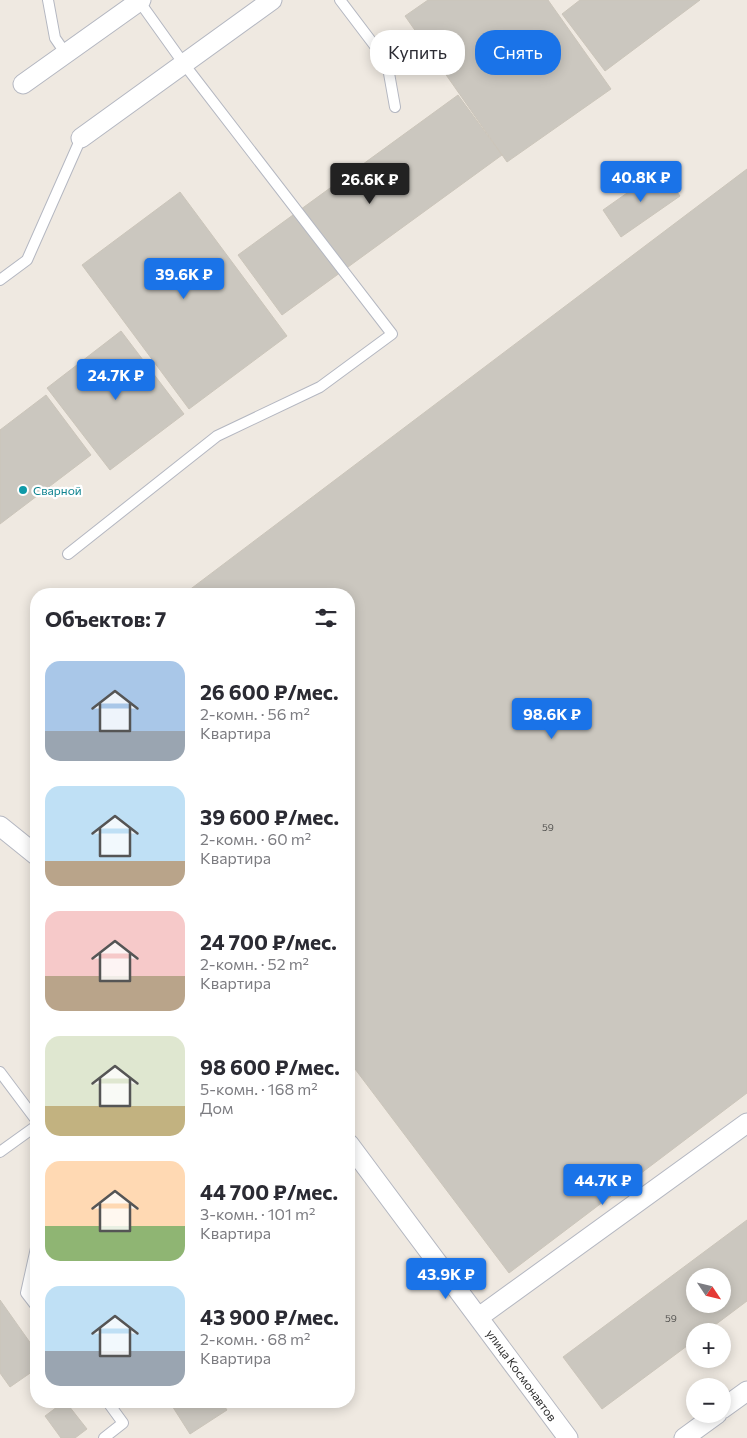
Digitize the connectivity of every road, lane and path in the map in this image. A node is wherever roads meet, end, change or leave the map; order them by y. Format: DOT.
graph roads {
  1 [pos="48,0"];
  2 [pos="272,0"];
  3 [pos="340,0"];
  4 [pos="140,1"];
  5 [pos="66,54"];
  6 [pos="184,64"];
  7 [pos="23,84"];
  8 [pos="395,107"];
  9 [pos="81,138"];
  10 [pos="0,280"];
  11 [pos="68,554"];
  12 [pos="0,826"];
  13 [pos="30,850"];
  14 [pos="0,1072"];
  15 [pos="30,1112"];
  16 [pos="747,1123"];
  17 [pos="30,1130"];
  18 [pos="0,1152"];
  19 [pos="355,1152"];
  20 [pos="30,1275"];
  21 [pos="30,1298"];
  22 [pos="479,1317"];
  23 [pos="747,1391"];
  24 [pos="731,1403"];
  25 [pos="112,1408"];
  26 [pos="705,1423"];
  27 [pos="104,1438"];
  28 [pos="568,1438"];
  29 [pos="684,1438"];
  1 -- 5 [label="lane"];
  2 -- 6 [label="street"];
  3 -- 8 [label="lane"];
  4 -- 5 [label="street"];
  4 -- 6 [label="lane"];
  5 -- 7 [label="street"];
  6 -- 9 [label="street"];
  6 -- 11 [label="lane"];
  9 -- 10 [label="lane"];
  12 -- 13 [label="street"];
  14 -- 15 [label="lane"];
  16 -- 22 [label="street"];
  17 -- 18 [label="lane"];
  19 -- 22 [label="street, улица Космонавтов"];
  20 -- 21 [label="lane"];
  22 -- 28 [label="street, улица Космонавтов"];
  23 -- 24 [label="street"];
  25 -- 27 [label="lane"];
  26 -- 29 [label="street"];
}
